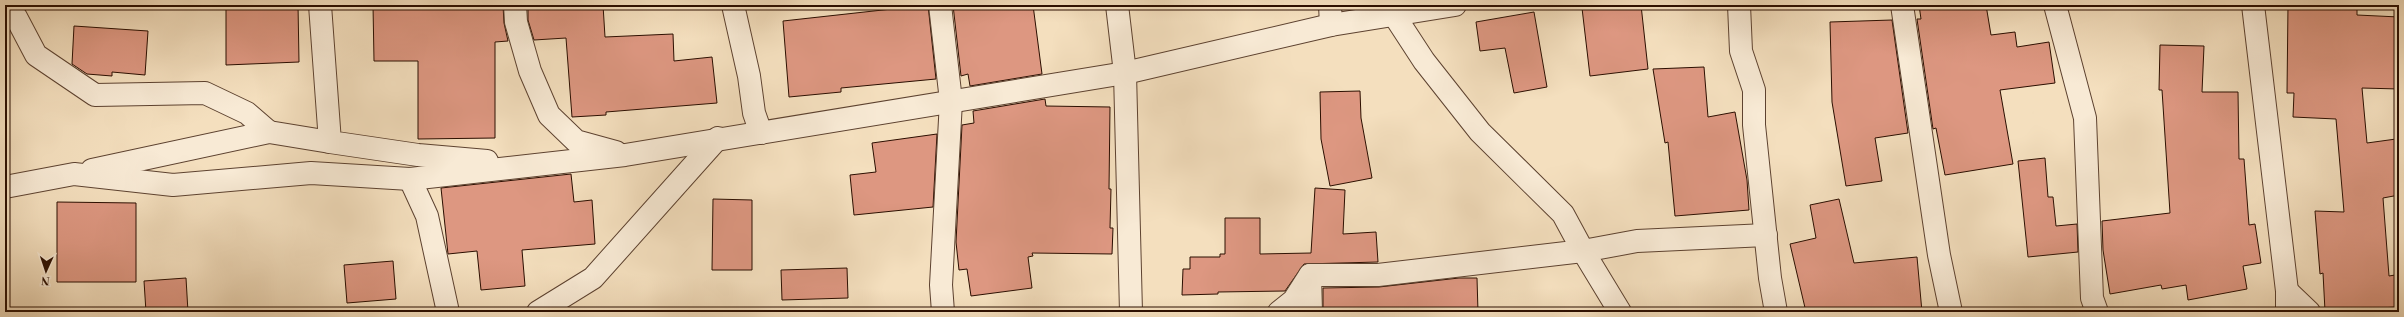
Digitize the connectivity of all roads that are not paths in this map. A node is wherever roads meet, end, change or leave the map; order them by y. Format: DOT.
graph roads {
  1 [pos="320,5"];
  2 [pos="515,5"];
  3 [pos="733,5"];
  4 [pos="940,5"];
  5 [pos="1117,5"];
  6 [pos="1455,5"];
  7 [pos="1739,5"];
  8 [pos="1902,5"];
  9 [pos="2054,5"];
  10 [pos="2253,5"];
  11 [pos="5,9"];
  12 [pos="1331,15"];
  13 [pos="1394,15"];
  14 [pos="1124,73"];
  15 [pos="951,101"];
  16 [pos="269,132"];
  17 [pos="761,133"];
  18 [pos="718,138"];
  19 [pos="330,142"];
  20 [pos="625,154"];
  21 [pos="535,166"];
  22 [pos="74,174"];
  23 [pos="410,179"];
  24 [pos="5,187"];
  25 [pos="1766,235"];
  26 [pos="1583,251"];
  27 [pos="1310,275"];
  28 [pos="2287,301"];
  29 [pos="448,312"];
  30 [pos="538,312"];
  31 [pos="943,312"];
  32 [pos="1131,312"];
  33 [pos="1279,312"];
  34 [pos="1311,312"];
  35 [pos="1620,312"];
  36 [pos="1776,312"];
  37 [pos="1951,312"];
  38 [pos="2097,312"];
  39 [pos="2309,312"];
  1 -- 19 [label="street"];
  2 -- 20 [label="street"];
  3 -- 17 [label="street"];
  4 -- 15 [label="street"];
  5 -- 14 [label="street"];
  6 -- 13 [label="street"];
  7 -- 25 [label="street"];
  8 -- 37 [label="street"];
  9 -- 38 [label="street"];
  10 -- 28 [label="street"];
  11 -- 16 [label="street"];
  12 -- 13 [label="street"];
  12 -- 14 [label="street"];
  13 -- 26 [label="street"];
  14 -- 15 [label="street"];
  14 -- 32 [label="street"];
  15 -- 17 [label="street"];
  15 -- 31 [label="street"];
  16 -- 19 [label="street"];
  16 -- 22 [label="street"];
  17 -- 18 [label="street"];
  18 -- 20 [label="street"];
  18 -- 30 [label="street"];
  19 -- 21 [label="street"];
  20 -- 21 [label="street"];
  21 -- 23 [label="street"];
  22 -- 23 [label="street"];
  22 -- 24 [label="street"];
  23 -- 29 [label="street"];
  25 -- 26 [label="street"];
  25 -- 36 [label="street"];
  26 -- 27 [label="street"];
  26 -- 35 [label="street"];
  27 -- 33 [label="street"];
  27 -- 34 [label="street"];
  28 -- 39 [label="street"];
}
